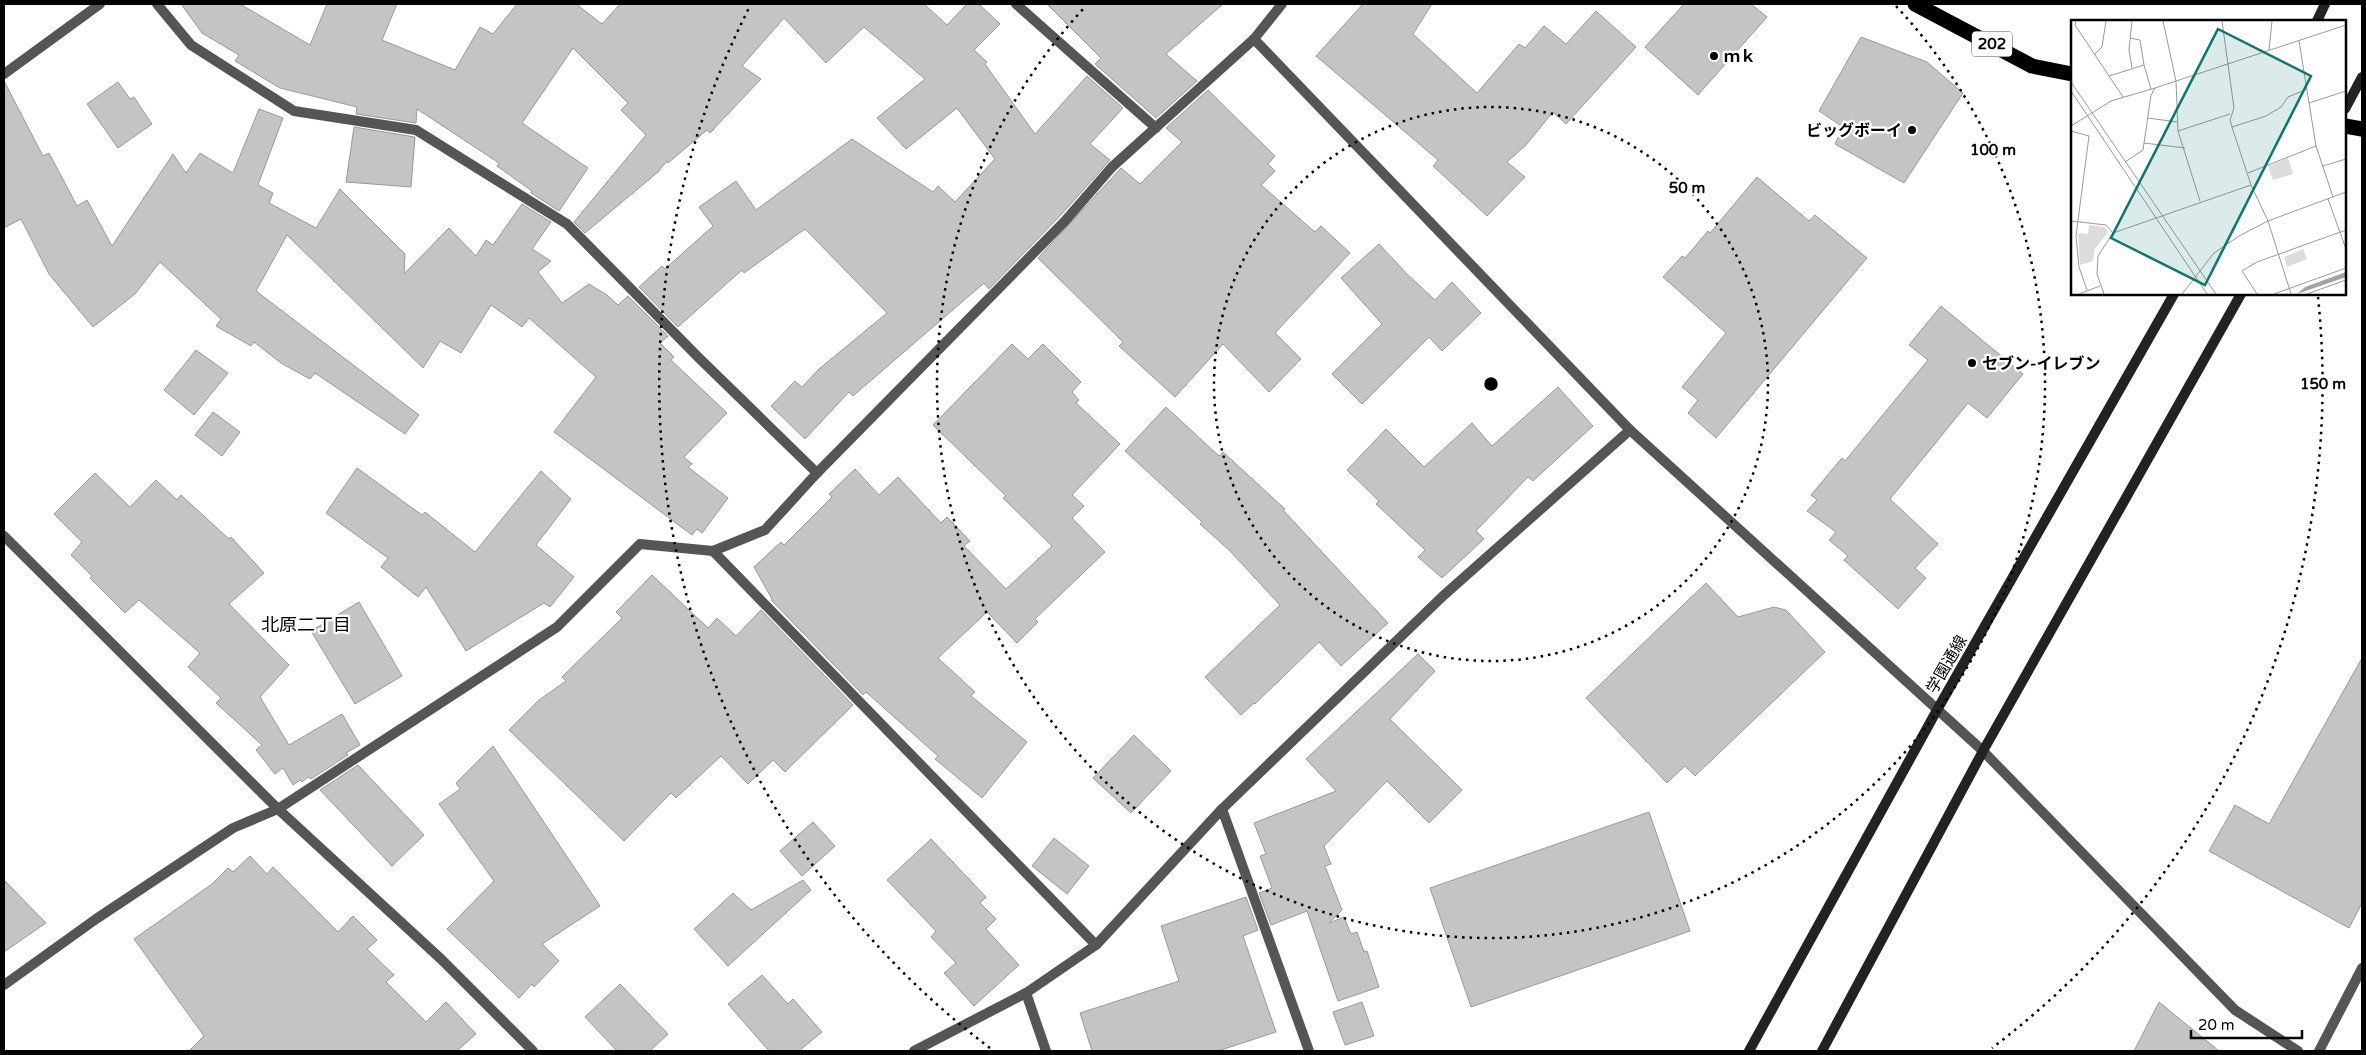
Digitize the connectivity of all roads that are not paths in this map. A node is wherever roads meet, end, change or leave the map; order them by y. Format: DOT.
graph roads {
  1 [pos="100,4"];
  2 [pos="157,4"];
  3 [pos="1016,4"];
  4 [pos="1282,4"];
  5 [pos="1915,4"];
  6 [pos="2325,4"];
  7 [pos="2317,20"];
  8 [pos="1254,40"];
  9 [pos="4,74"];
  10 [pos="2071,74"];
  11 [pos="2362,77"];
  12 [pos="2346,106"];
  13 [pos="2346,126"];
  14 [pos="1156,128"];
  15 [pos="2362,129"];
  16 [pos="2173,295"];
  17 [pos="2239,295"];
  18 [pos="1630,430"];
  19 [pos="817,473"];
  20 [pos="4,536"];
  21 [pos="713,551"];
  22 [pos="1937,710"];
  23 [pos="1983,751"];
  24 [pos="278,809"];
  25 [pos="1222,809"];
  26 [pos="1096,945"];
  27 [pos="2362,968"];
  28 [pos="4,985"];
  29 [pos="1026,993"];
  30 [pos="533,1051"];
  31 [pos="914,1051"];
  32 [pos="1046,1051"];
  33 [pos="1308,1051"];
  34 [pos="1749,1051"];
  35 [pos="1822,1051"];
  36 [pos="2298,1051"];
  37 [pos="2319,1051"];
  1 -- 9 [label="street"];
  2 -- 19 [label="street"];
  3 -- 14 [label="street"];
  4 -- 8 [label="street"];
  5 -- 10 [label="highway, 202"];
  6 -- 7 [label="street"];
  8 -- 14 [label="street"];
  8 -- 18 [label="street"];
  11 -- 12 [label="street"];
  13 -- 15 [label="highway"];
  14 -- 19 [label="street"];
  16 -- 22 [label="street, 学園通線"];
  17 -- 23 [label="street"];
  18 -- 22 [label="street"];
  18 -- 25 [label="street"];
  19 -- 21 [label="street"];
  20 -- 24 [label="street"];
  21 -- 24 [label="street"];
  21 -- 26 [label="street"];
  22 -- 23 [label="street"];
  22 -- 34 [label="street, 学園通線"];
  23 -- 35 [label="street"];
  23 -- 36 [label="street"];
  24 -- 28 [label="street"];
  24 -- 30 [label="street"];
  25 -- 26 [label="street"];
  25 -- 33 [label="street"];
  26 -- 29 [label="street"];
  27 -- 37 [label="street"];
  29 -- 31 [label="street"];
  29 -- 32 [label="street"];
}
